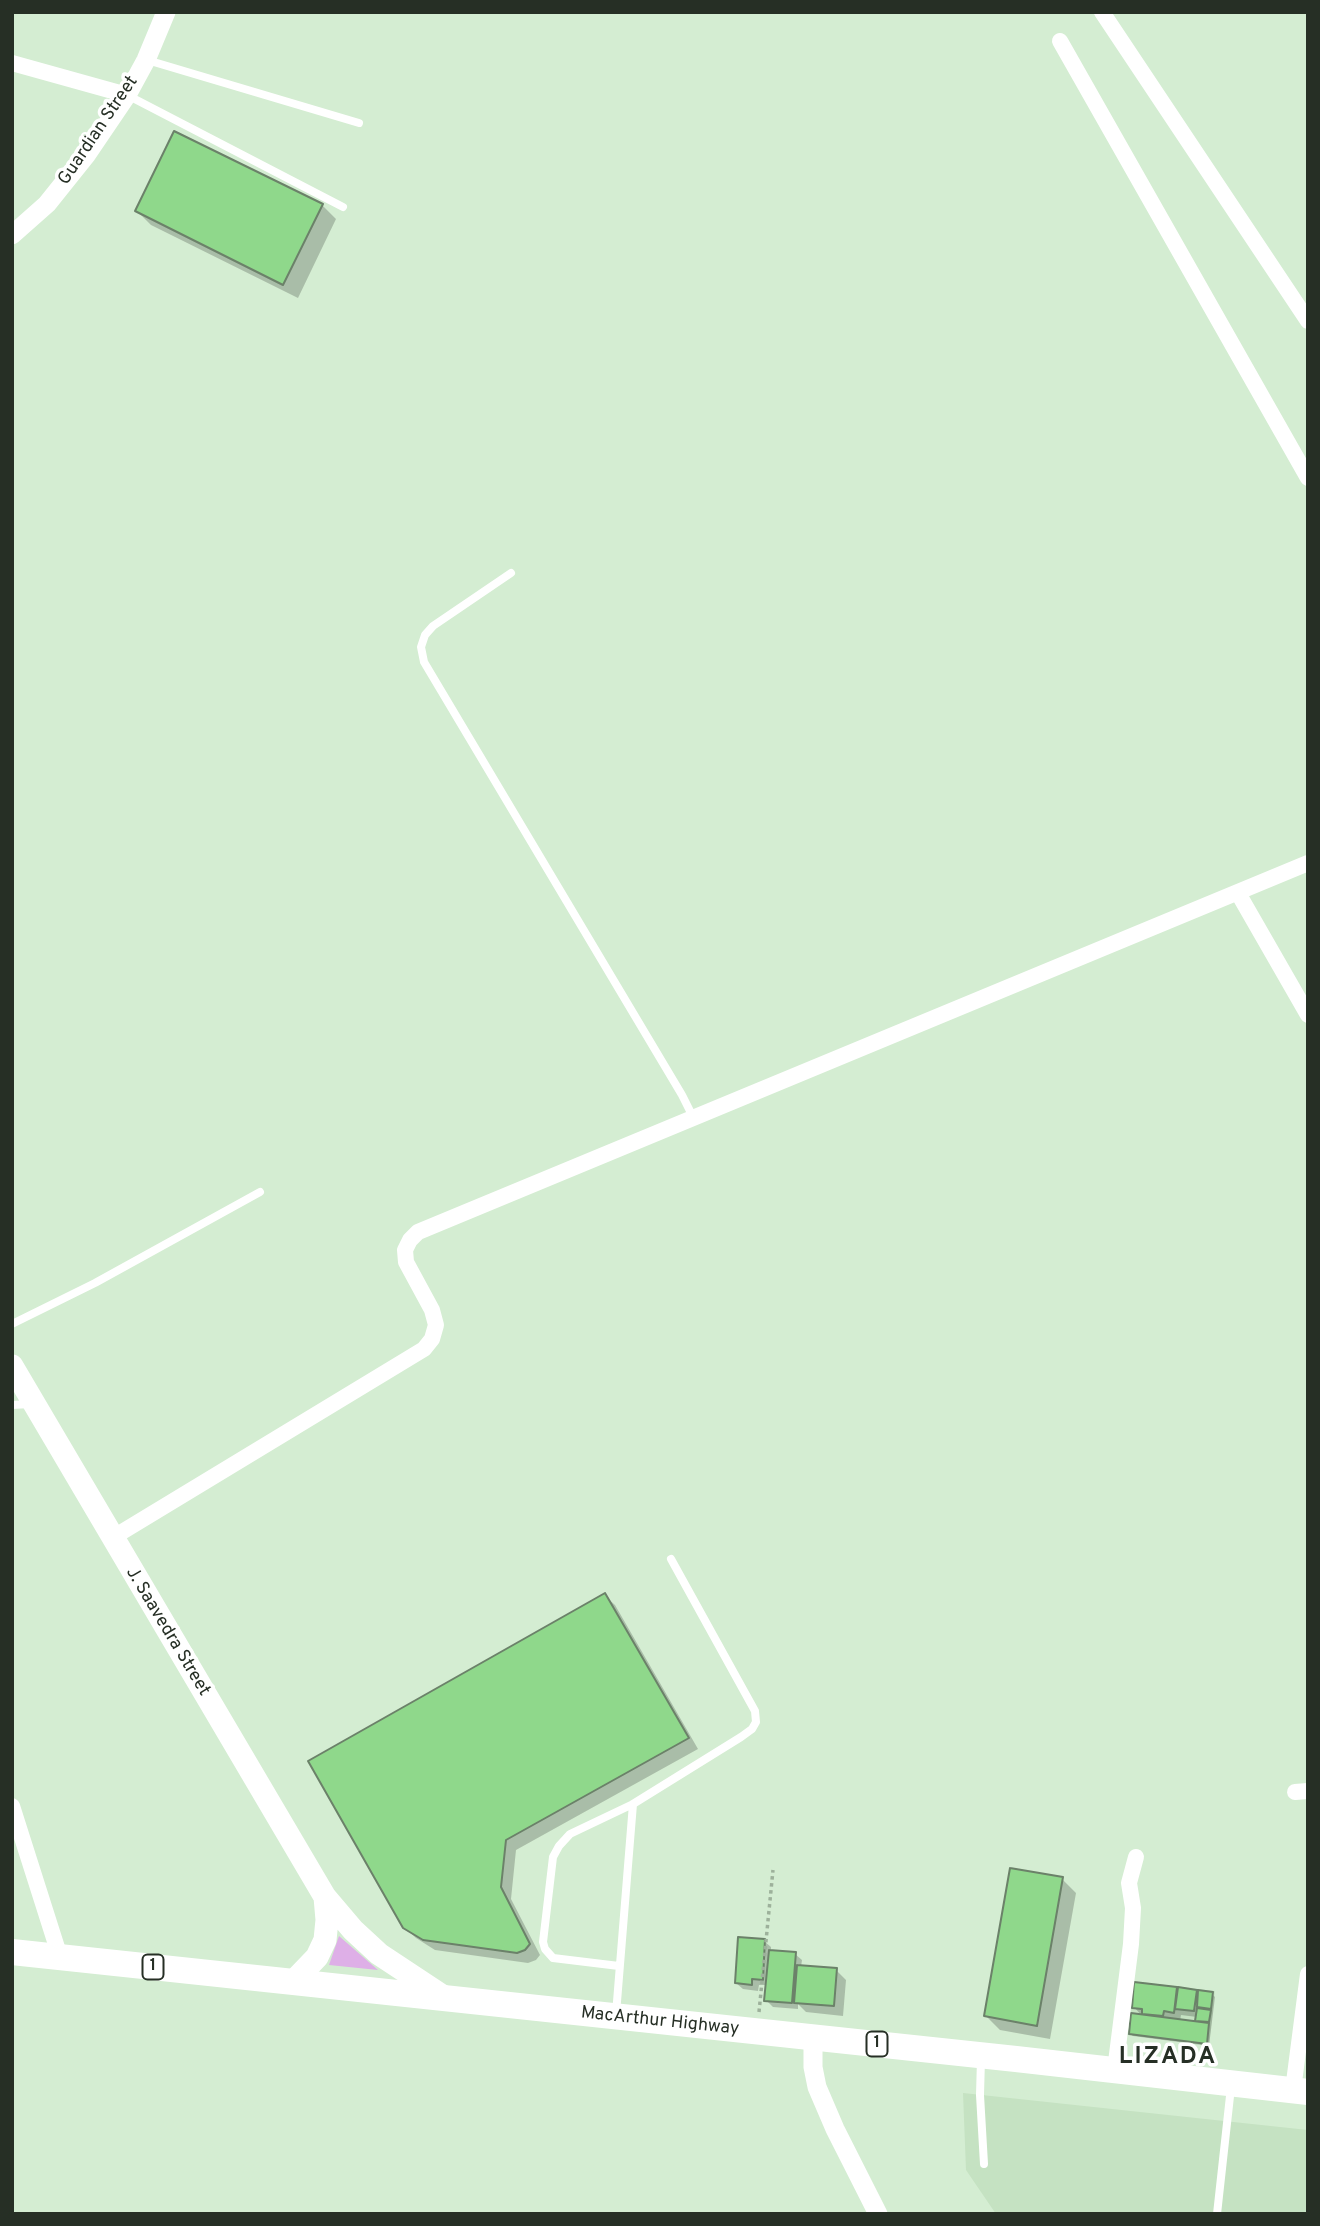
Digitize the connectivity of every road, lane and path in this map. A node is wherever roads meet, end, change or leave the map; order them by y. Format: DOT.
graph roads {
  1 [pos="166,12"];
  2 [pos="1102,12"];
  3 [pos="1060,41"];
  4 [pos="146,60"];
  5 [pos="12,63"];
  6 [pos="127,95"];
  7 [pos="359,122"];
  8 [pos="343,207"];
  9 [pos="12,236"];
  10 [pos="1308,321"];
  11 [pos="1308,478"];
  12 [pos="511,573"];
  13 [pos="1308,863"];
  14 [pos="1238,893"];
  15 [pos="1308,1015"];
  16 [pos="694,1119"];
  17 [pos="260,1192"];
  18 [pos="12,1324"];
  19 [pos="12,1366"];
  20 [pos="23,1404"];
  21 [pos="112,1538"];
  22 [pos="671,1559"];
  23 [pos="633,1804"];
  24 [pos="12,1807"];
  25 [pos="1136,1857"];
  26 [pos="773,1870"];
  27 [pos="325,1896"];
  28 [pos="12,1952"];
  29 [pos="60,1957"];
  30 [pos="620,1966"];
  31 [pos="1308,1974"];
  32 [pos="293,1982"];
  33 [pos="446,1998"];
  34 [pos="615,2017"];
  35 [pos="757,2032"];
  36 [pos="813,2038"];
  37 [pos="982,2056"];
  38 [pos="1115,2070"];
  39 [pos="1231,2084"];
  40 [pos="1300,2091"];
  41 [pos="984,2164"];
  42 [pos="878,2214"];
  43 [pos="1217,2214"];
  1 -- 4 [label="street, Guardian Street"];
  2 -- 10 [label="street"];
  3 -- 11 [label="street"];
  4 -- 6 [label="street, Guardian Street"];
  4 -- 7 [label="lane"];
  5 -- 6 [label="street"];
  6 -- 8 [label="lane"];
  6 -- 9 [label="street, Guardian Street"];
  12 -- 16 [label="lane"];
  13 -- 14 [label="street"];
  14 -- 15 [label="street"];
  14 -- 16 [label="street"];
  16 -- 21 [label="street"];
  17 -- 18 [label="lane"];
  19 -- 20 [label="main road, J. Saavedra Street"];
  20 -- 21 [label="main road, J. Saavedra Street"];
  21 -- 27 [label="main road, J. Saavedra Street"];
  22 -- 23 [label="lane"];
  23 -- 30 [label="lane"];
  23 -- 30 [label="lane"];
  24 -- 29 [label="street"];
  25 -- 38 [label="street"];
  26 -- 35 [label="path"];
  27 -- 32 [label="main road, J. Saavedra Street"];
  27 -- 33 [label="main road, J. Saavedra Street"];
  28 -- 29 [label="highway, MacArthur Highway / 1"];
  29 -- 32 [label="highway, MacArthur Highway / 1"];
  30 -- 34 [label="lane"];
  31 -- 40 [label="street"];
  32 -- 33 [label="highway, MacArthur Highway / 1"];
  33 -- 34 [label="highway, MacArthur Highway / 1"];
  34 -- 35 [label="highway, MacArthur Highway / 1"];
  35 -- 36 [label="highway, MacArthur Highway / 1"];
  36 -- 37 [label="highway, MacArthur Highway / 1"];
  36 -- 42 [label="street"];
  37 -- 38 [label="highway, MacArthur Highway / 1"];
  37 -- 41 [label="lane"];
  38 -- 39 [label="highway, MacArthur Highway / 1"];
  39 -- 40 [label="highway, MacArthur Highway / 1"];
  39 -- 43 [label="lane"];
}
